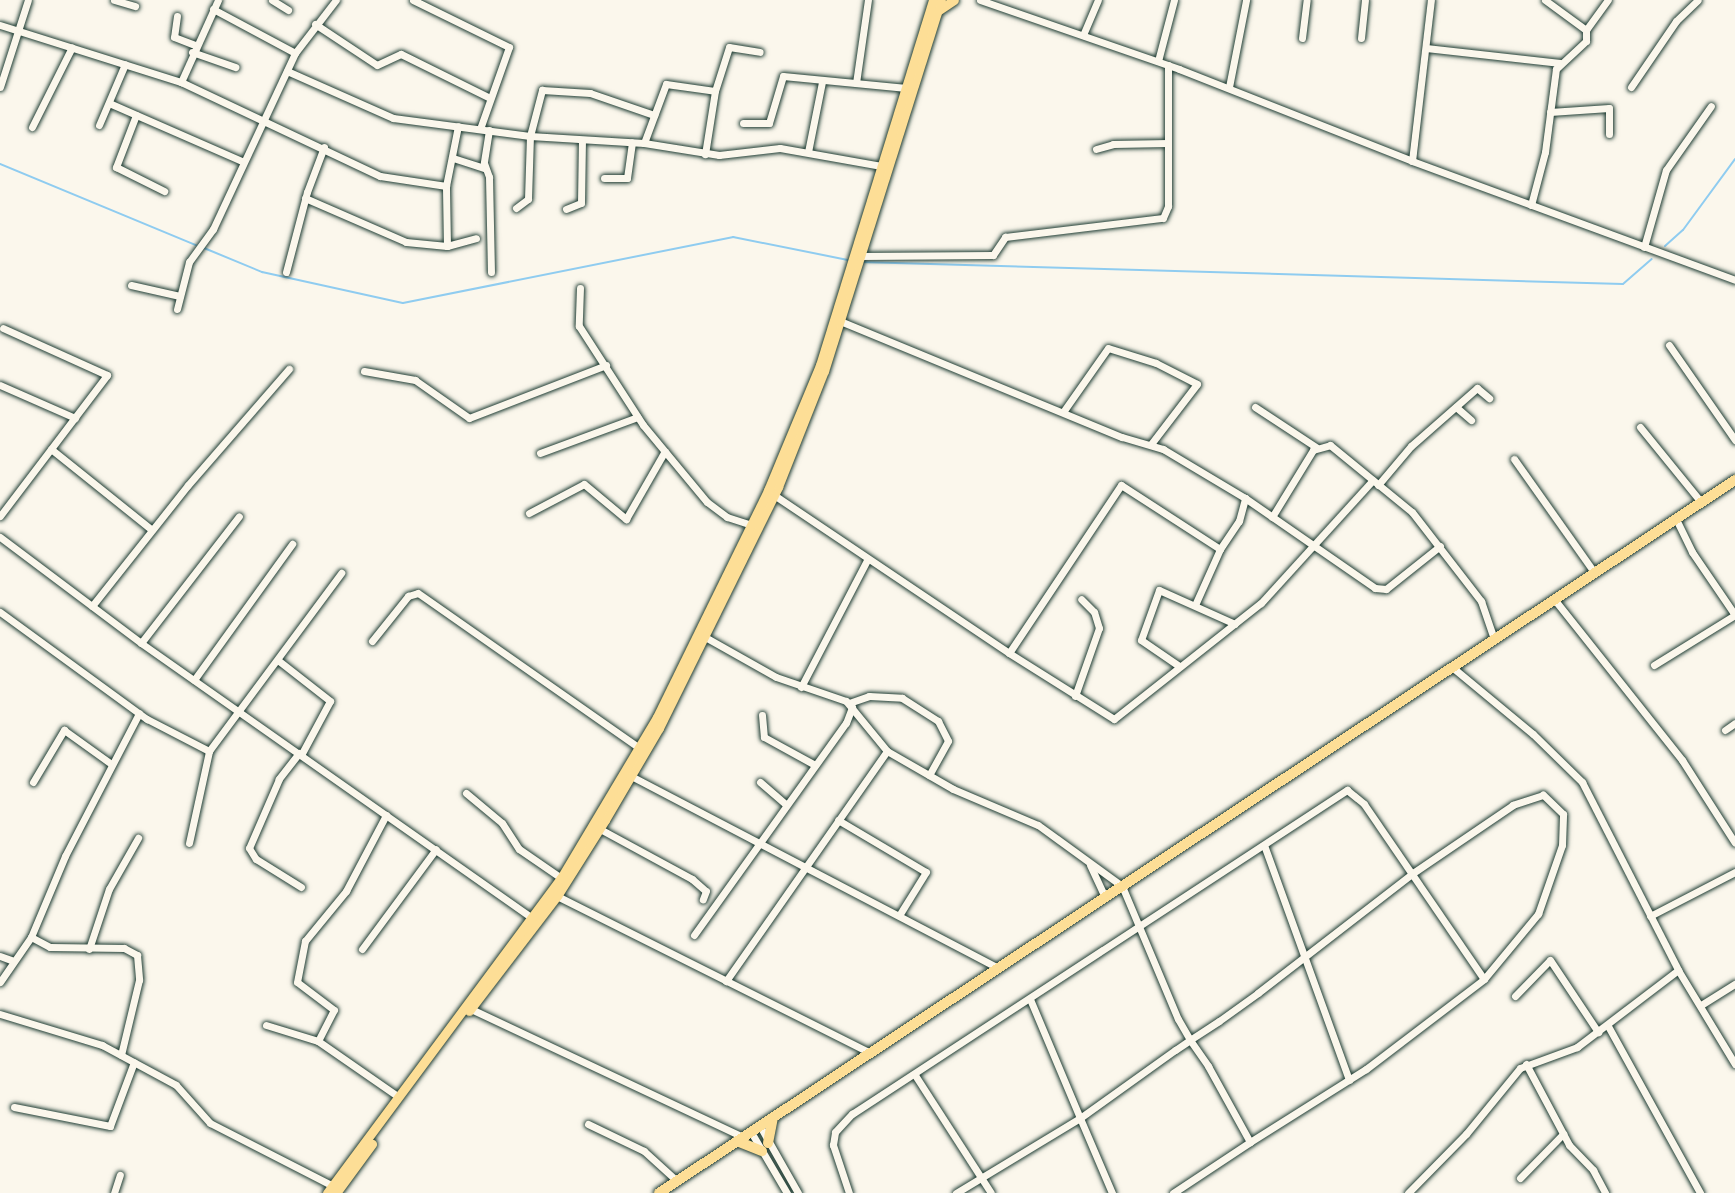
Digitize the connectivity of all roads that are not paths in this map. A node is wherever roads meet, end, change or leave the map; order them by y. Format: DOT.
graph roads {
  1 [pos="28,0"];
  2 [pos="114,0"];
  3 [pos="218,0"];
  4 [pos="272,0"];
  5 [pos="336,0"];
  6 [pos="413,0"];
  7 [pos="868,0"];
  8 [pos="941,0"];
  9 [pos="954,0"];
  10 [pos="1098,0"];
  11 [pos="1174,0"];
  12 [pos="1246,0"];
  13 [pos="1307,0"];
  14 [pos="1365,0"];
  15 [pos="1431,0"];
  16 [pos="1545,0"];
  17 [pos="1608,0"];
  18 [pos="1698,0"];
  19 [pos="983,1"];
  20 [pos="933,4"];
  21 [pos="135,6"];
  22 [pos="213,9"];
  23 [pos="288,10"];
  24 [pos="177,16"];
  25 [pos="315,24"];
  26 [pos="0,25"];
  27 [pos="19,28"];
  28 [pos="1586,30"];
  29 [pos="1083,35"];
  30 [pos="1302,38"];
  31 [pos="1361,38"];
  32 [pos="72,47"];
  33 [pos="193,48"];
  34 [pos="1426,48"];
  35 [pos="760,51"];
  36 [pos="295,53"];
  37 [pos="1158,61"];
  38 [pos="125,64"];
  39 [pos="1560,64"];
  40 [pos="1168,65"];
  41 [pos="234,67"];
  42 [pos="286,71"];
  43 [pos="181,82"];
  44 [pos="822,82"];
  45 [pos="856,83"];
  46 [pos="0,86"];
  47 [pos="1631,87"];
  48 [pos="906,88"];
  49 [pos="1229,88"];
  50 [pos="715,91"];
  51 [pos="490,98"];
  52 [pos="110,103"];
  53 [pos="1711,106"];
  54 [pos="1550,112"];
  55 [pos="136,115"];
  56 [pos="654,115"];
  57 [pos="262,118"];
  58 [pos="743,123"];
  59 [pos="99,125"];
  60 [pos="458,126"];
  61 [pos="32,127"];
  62 [pos="485,130"];
  63 [pos="1609,134"];
  64 [pos="530,136"];
  65 [pos="582,141"];
  66 [pos="632,142"];
  67 [pos="644,143"];
  68 [pos="1168,143"];
  69 [pos="324,147"];
  70 [pos="1096,149"];
  71 [pos="808,152"];
  72 [pos="705,154"];
  73 [pos="453,158"];
  74 [pos="244,162"];
  75 [pos="1412,162"];
  76 [pos="881,166"];
  77 [pos="484,168"];
  78 [pos="604,178"];
  79 [pos="446,186"];
  80 [pos="164,191"];
  81 [pos="305,198"];
  82 [pos="1531,205"];
  83 [pos="516,208"];
  84 [pos="566,209"];
  85 [pos="476,238"];
  86 [pos="447,246"];
  87 [pos="1644,247"];
  88 [pos="860,256"];
  89 [pos="286,272"];
  90 [pos="491,272"];
  91 [pos="1735,280"];
  92 [pos="131,285"];
  93 [pos="580,288"];
  94 [pos="180,296"];
  95 [pos="177,309"];
  96 [pos="840,321"];
  97 [pos="3,328"];
  98 [pos="1669,345"];
  99 [pos="606,365"];
  100 [pos="289,369"];
  101 [pos="364,371"];
  102 [pos="0,385"];
  103 [pos="1489,398"];
  104 [pos="1255,407"];
  105 [pos="1455,407"];
  106 [pos="1063,412"];
  107 [pos="638,417"];
  108 [pos="75,418"];
  109 [pos="1471,420"];
  110 [pos="1640,427"];
  111 [pos="1735,440"];
  112 [pos="1151,444"];
  113 [pos="1316,447"];
  114 [pos="51,449"];
  115 [pos="665,452"];
  116 [pos="540,453"];
  117 [pos="1514,459"];
  118 [pos="1735,480"];
  119 [pos="1375,483"];
  120 [pos="774,495"];
  121 [pos="1248,502"];
  122 [pos="1701,502"];
  123 [pos="529,513"];
  124 [pos="0,516"];
  125 [pos="239,516"];
  126 [pos="1272,517"];
  127 [pos="1676,519"];
  128 [pos="752,525"];
  129 [pos="152,530"];
  130 [pos="0,537"];
  131 [pos="292,544"];
  132 [pos="1310,544"];
  133 [pos="1440,546"];
  134 [pos="1220,549"];
  135 [pos="867,560"];
  136 [pos="1594,572"];
  137 [pos="341,573"];
  138 [pos="1081,599"];
  139 [pos="1554,599"];
  140 [pos="1195,605"];
  141 [pos="92,606"];
  142 [pos="0,613"];
  143 [pos="1735,615"];
  144 [pos="1235,624"];
  145 [pos="705,637"];
  146 [pos="1494,639"];
  147 [pos="372,641"];
  148 [pos="141,643"];
  149 [pos="1009,653"];
  150 [pos="279,661"];
  151 [pos="1654,665"];
  152 [pos="1179,666"];
  153 [pos="1452,667"];
  154 [pos="194,680"];
  155 [pos="801,687"];
  156 [pos="1075,696"];
  157 [pos="851,705"];
  158 [pos="240,711"];
  159 [pos="139,713"];
  160 [pos="762,715"];
  161 [pos="860,716"];
  162 [pos="849,718"];
  163 [pos="1735,723"];
  164 [pos="1725,730"];
  165 [pos="642,750"];
  166 [pos="209,751"];
  167 [pos="887,751"];
  168 [pos="300,754"];
  169 [pos="110,763"];
  170 [pos="815,765"];
  171 [pos="929,775"];
  172 [pos="631,776"];
  173 [pos="33,782"];
  174 [pos="760,782"];
  175 [pos="466,793"];
  176 [pos="786,805"];
  177 [pos="386,815"];
  178 [pos="838,820"];
  179 [pos="600,829"];
  180 [pos="138,838"];
  181 [pos="189,843"];
  182 [pos="759,843"];
  183 [pos="1735,843"];
  184 [pos="1264,845"];
  185 [pos="436,849"];
  186 [pos="1090,864"];
  187 [pos="805,867"];
  188 [pos="1735,872"];
  189 [pos="1413,873"];
  190 [pos="561,878"];
  191 [pos="1122,886"];
  192 [pos="300,887"];
  193 [pos="554,894"];
  194 [pos="1105,897"];
  195 [pos="703,899"];
  196 [pos="900,914"];
  197 [pos="1650,916"];
  198 [pos="531,917"];
  199 [pos="1141,924"];
  200 [pos="694,935"];
  201 [pos="31,937"];
  202 [pos="89,949"];
  203 [pos="362,949"];
  204 [pos="0,956"];
  205 [pos="1303,959"];
  206 [pos="11,960"];
  207 [pos="998,968"];
  208 [pos="1678,970"];
  209 [pos="1484,979"];
  210 [pos="726,981"];
  211 [pos="0,982"];
  212 [pos="1735,984"];
  213 [pos="1515,996"];
  214 [pos="1030,999"];
  215 [pos="1701,1005"];
  216 [pos="466,1012"];
  217 [pos="0,1014"];
  218 [pos="266,1026"];
  219 [pos="1608,1026"];
  220 [pos="1598,1032"];
  221 [pos="1190,1040"];
  222 [pos="317,1041"];
  223 [pos="870,1053"];
  224 [pos="121,1055"];
  225 [pos="134,1062"];
  226 [pos="1527,1064"];
  227 [pos="1735,1064"];
  228 [pos="915,1075"];
  229 [pos="1349,1080"];
  230 [pos="399,1097"];
  231 [pos="14,1107"];
  232 [pos="773,1117"];
  233 [pos="1080,1118"];
  234 [pos="588,1125"];
  235 [pos="748,1134"];
  236 [pos="1563,1134"];
  237 [pos="1250,1142"];
  238 [pos="765,1147"];
  239 [pos="120,1174"];
  240 [pos="981,1178"];
  241 [pos="1520,1178"];
  242 [pos="677,1181"];
  243 [pos="332,1191"];
  244 [pos="1602,1191"];
  245 [pos="114,1193"];
  246 [pos="659,1193"];
  247 [pos="787,1193"];
  248 [pos="798,1193"];
  249 [pos="849,1193"];
  250 [pos="956,1193"];
  251 [pos="991,1193"];
  252 [pos="1112,1193"];
  253 [pos="1173,1193"];
  254 [pos="1408,1193"];
  255 [pos="1700,1193"];
  1 -- 27 [label="street"];
  2 -- 21 [label="street"];
  3 -- 22 [label="street"];
  4 -- 23 [label="street"];
  5 -- 25 [label="street"];
  6 -- 51 [label="street"];
  7 -- 45 [label="street"];
  8 -- 20 [label="main road"];
  9 -- 20 [label="main road"];
  10 -- 29 [label="street"];
  11 -- 37 [label="street"];
  12 -- 49 [label="street"];
  13 -- 30 [label="street"];
  14 -- 31 [label="street"];
  15 -- 34 [label="street"];
  16 -- 28 [label="street"];
  17 -- 28 [label="street"];
  18 -- 47 [label="street"];
  19 -- 29 [label="street"];
  20 -- 48 [label="main road"];
  20 -- 88 [label="main road"];
  22 -- 33 [label="street"];
  22 -- 36 [label="street"];
  24 -- 33 [label="street"];
  25 -- 36 [label="street"];
  25 -- 51 [label="street"];
  26 -- 27 [label="street"];
  27 -- 32 [label="street"];
  27 -- 46 [label="street"];
  28 -- 39 [label="street"];
  29 -- 37 [label="street"];
  32 -- 38 [label="street"];
  32 -- 61 [label="street"];
  33 -- 41 [label="street"];
  33 -- 43 [label="street"];
  34 -- 39 [label="street"];
  34 -- 75 [label="street"];
  35 -- 50 [label="street"];
  36 -- 42 [label="street"];
  37 -- 40 [label="street"];
  38 -- 43 [label="street"];
  38 -- 52 [label="street"];
  39 -- 54 [label="street"];
  40 -- 49 [label="street"];
  40 -- 68 [label="street"];
  42 -- 57 [label="street"];
  42 -- 60 [label="street"];
  43 -- 57 [label="street"];
  44 -- 45 [label="street"];
  44 -- 58 [label="street"];
  44 -- 71 [label="street"];
  45 -- 48 [label="street"];
  48 -- 76 [label="main road"];
  49 -- 75 [label="street"];
  50 -- 56 [label="street"];
  50 -- 72 [label="street"];
  51 -- 62 [label="street"];
  52 -- 55 [label="street"];
  52 -- 59 [label="street"];
  53 -- 87 [label="street"];
  54 -- 63 [label="street"];
  54 -- 82 [label="street"];
  55 -- 74 [label="street"];
  55 -- 80 [label="street"];
  56 -- 64 [label="street"];
  56 -- 67 [label="street"];
  57 -- 69 [label="street"];
  57 -- 74 [label="street"];
  60 -- 62 [label="street"];
  60 -- 73 [label="street"];
  62 -- 64 [label="street"];
  62 -- 77 [label="street"];
  64 -- 65 [label="street"];
  64 -- 83 [label="street"];
  65 -- 66 [label="street"];
  65 -- 84 [label="street"];
  66 -- 67 [label="street"];
  66 -- 78 [label="street"];
  67 -- 72 [label="street"];
  68 -- 70 [label="street"];
  68 -- 88 [label="street"];
  69 -- 79 [label="street"];
  69 -- 81 [label="street"];
  71 -- 72 [label="street"];
  71 -- 76 [label="street"];
  73 -- 77 [label="street"];
  73 -- 79 [label="street"];
  74 -- 94 [label="street"];
  75 -- 82 [label="street"];
  76 -- 128 [label="main road"];
  77 -- 90 [label="street"];
  79 -- 86 [label="street"];
  81 -- 86 [label="street"];
  81 -- 89 [label="street"];
  82 -- 87 [label="street"];
  85 -- 86 [label="street"];
  87 -- 91 [label="street"];
  88 -- 96 [label="main road"];
  92 -- 94 [label="street"];
  93 -- 99 [label="street"];
  94 -- 95 [label="street"];
  96 -- 106 [label="street"];
  96 -- 120 [label="main road"];
  97 -- 108 [label="street"];
  98 -- 111 [label="street"];
  99 -- 101 [label="street"];
  99 -- 107 [label="street"];
  100 -- 129 [label="street"];
  102 -- 108 [label="street"];
  103 -- 105 [label="street"];
  104 -- 113 [label="street"];
  105 -- 109 [label="street"];
  105 -- 119 [label="street"];
  106 -- 112 [label="street"];
  106 -- 112 [label="street"];
  107 -- 115 [label="street"];
  107 -- 116 [label="street"];
  108 -- 114 [label="street"];
  110 -- 122 [label="street"];
  112 -- 121 [label="street"];
  113 -- 119 [label="street"];
  113 -- 126 [label="street"];
  114 -- 124 [label="street"];
  114 -- 129 [label="street"];
  115 -- 123 [label="street"];
  115 -- 128 [label="street"];
  117 -- 136 [label="street"];
  118 -- 122 [label="highway"];
  119 -- 132 [label="street"];
  119 -- 133 [label="street"];
  120 -- 135 [label="street"];
  120 -- 145 [label="main road"];
  121 -- 126 [label="street"];
  121 -- 134 [label="street"];
  122 -- 127 [label="highway"];
  125 -- 148 [label="street"];
  126 -- 132 [label="street"];
  127 -- 136 [label="highway"];
  127 -- 143 [label="street"];
  128 -- 165 [label="main road"];
  129 -- 141 [label="street"];
  130 -- 141 [label="street"];
  131 -- 154 [label="street"];
  132 -- 133 [label="street"];
  132 -- 144 [label="street"];
  133 -- 146 [label="street"];
  134 -- 140 [label="street"];
  134 -- 149 [label="street"];
  135 -- 149 [label="street"];
  135 -- 155 [label="street"];
  136 -- 139 [label="highway"];
  137 -- 150 [label="street"];
  138 -- 156 [label="street"];
  139 -- 146 [label="highway"];
  139 -- 183 [label="street"];
  140 -- 144 [label="street"];
  140 -- 152 [label="street"];
  141 -- 148 [label="street"];
  142 -- 159 [label="street"];
  143 -- 151 [label="street"];
  144 -- 152 [label="street"];
  145 -- 155 [label="street"];
  145 -- 165 [label="main road"];
  146 -- 153 [label="highway"];
  147 -- 165 [label="street"];
  148 -- 154 [label="street"];
  149 -- 156 [label="street"];
  150 -- 158 [label="street"];
  150 -- 168 [label="street"];
  152 -- 156 [label="street"];
  153 -- 191 [label="highway"];
  153 -- 197 [label="street"];
  154 -- 158 [label="street"];
  155 -- 157 [label="street"];
  157 -- 161 [label="street"];
  157 -- 162 [label="street"];
  157 -- 171 [label="street"];
  158 -- 166 [label="street"];
  158 -- 168 [label="street"];
  159 -- 166 [label="street"];
  159 -- 169 [label="street"];
  160 -- 170 [label="street"];
  161 -- 162 [label="street"];
  161 -- 167 [label="street"];
  162 -- 170 [label="street"];
  163 -- 164 [label="street"];
  165 -- 172 [label="main road"];
  165 -- 190 [label="main road"];
  166 -- 181 [label="street"];
  167 -- 171 [label="street"];
  167 -- 178 [label="street"];
  168 -- 177 [label="street"];
  168 -- 192 [label="street"];
  169 -- 173 [label="street"];
  169 -- 201 [label="street"];
  170 -- 176 [label="street"];
  171 -- 186 [label="street"];
  172 -- 179 [label="main road"];
  172 -- 182 [label="street"];
  174 -- 176 [label="street"];
  175 -- 190 [label="street"];
  176 -- 182 [label="street"];
  177 -- 185 [label="street"];
  177 -- 222 [label="street"];
  178 -- 187 [label="street"];
  178 -- 196 [label="street"];
  179 -- 193 [label="main road"];
  179 -- 195 [label="street"];
  180 -- 202 [label="street"];
  182 -- 187 [label="street"];
  182 -- 200 [label="street"];
  184 -- 189 [label="street"];
  184 -- 199 [label="street"];
  184 -- 205 [label="street"];
  185 -- 198 [label="street"];
  185 -- 203 [label="street"];
  186 -- 191 [label="street"];
  186 -- 194 [label="street"];
  187 -- 196 [label="street"];
  187 -- 210 [label="street"];
  188 -- 197 [label="street"];
  189 -- 205 [label="street"];
  189 -- 209 [label="street"];
  189 -- 209 [label="street"];
  190 -- 193 [label="main road"];
  191 -- 194 [label="highway"];
  191 -- 199 [label="street"];
  193 -- 198 [label="main road"];
  193 -- 210 [label="street"];
  193 -- 216 [label="main road"];
  194 -- 207 [label="highway"];
  196 -- 207 [label="street"];
  197 -- 208 [label="street"];
  198 -- 216 [label="main road"];
  199 -- 214 [label="street"];
  199 -- 221 [label="street"];
  201 -- 202 [label="street"];
  201 -- 206 [label="street"];
  202 -- 224 [label="street"];
  204 -- 206 [label="street"];
  205 -- 221 [label="street"];
  205 -- 229 [label="street"];
  206 -- 211 [label="street"];
  207 -- 223 [label="highway"];
  208 -- 215 [label="street"];
  208 -- 219 [label="street"];
  209 -- 229 [label="street"];
  210 -- 223 [label="street"];
  212 -- 215 [label="street"];
  213 -- 220 [label="street"];
  214 -- 228 [label="street"];
  214 -- 233 [label="street"];
  215 -- 227 [label="street"];
  216 -- 230 [label="main road"];
  216 -- 235 [label="street"];
  216 -- 243 [label="main road"];
  217 -- 224 [label="street"];
  218 -- 222 [label="street"];
  219 -- 220 [label="street"];
  219 -- 255 [label="street"];
  220 -- 226 [label="street"];
  221 -- 233 [label="street"];
  221 -- 237 [label="street"];
  222 -- 230 [label="street"];
  223 -- 232 [label="highway"];
  224 -- 225 [label="street"];
  225 -- 231 [label="street"];
  225 -- 243 [label="street"];
  226 -- 236 [label="street"];
  226 -- 254 [label="street"];
  228 -- 240 [label="street"];
  228 -- 249 [label="street"];
  229 -- 237 [label="street"];
  230 -- 243 [label="main road"];
  232 -- 235 [label="highway"];
  232 -- 238 [label="highway"];
  233 -- 240 [label="street"];
  233 -- 252 [label="street"];
  234 -- 242 [label="street"];
  235 -- 238 [label="highway"];
  235 -- 238 [label="street"];
  235 -- 242 [label="highway"];
  236 -- 241 [label="street"];
  236 -- 244 [label="street"];
  237 -- 253 [label="street"];
  238 -- 247 [label="street"];
  238 -- 248 [label="street"];
  239 -- 245 [label="street"];
  240 -- 250 [label="street"];
  240 -- 251 [label="street"];
  242 -- 246 [label="highway"];
}
